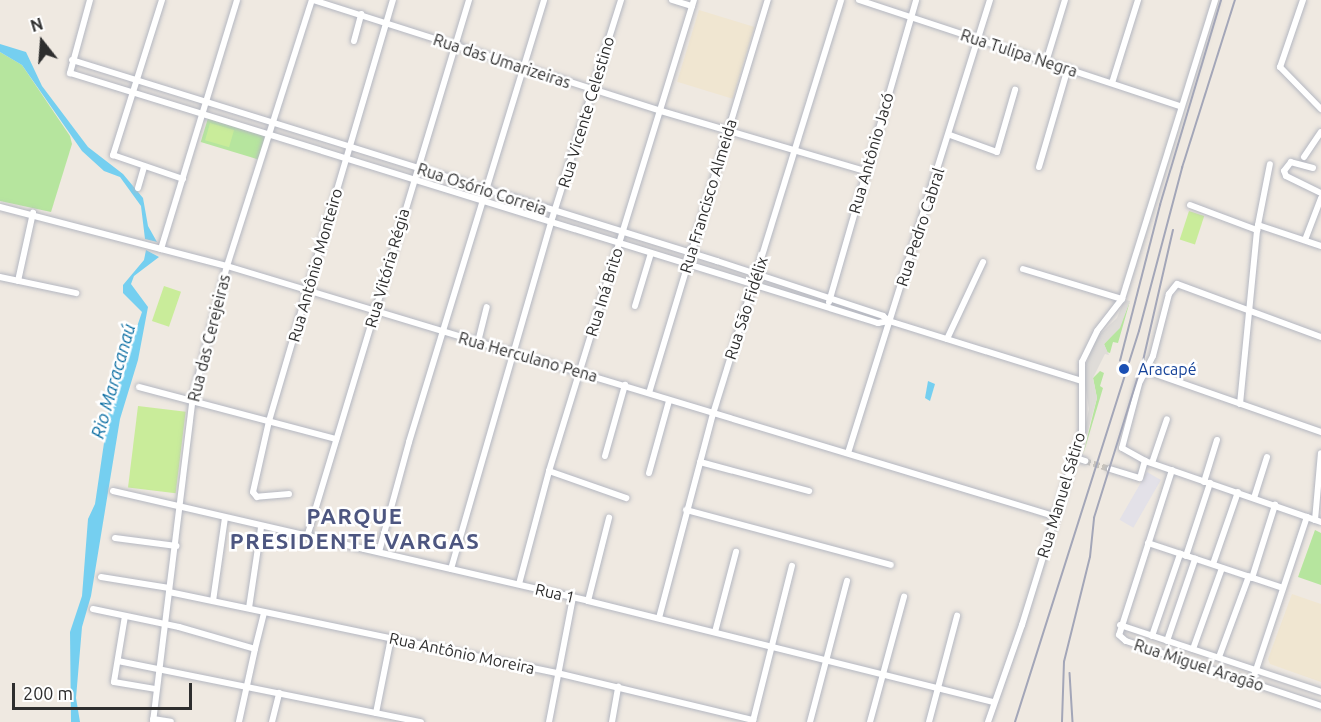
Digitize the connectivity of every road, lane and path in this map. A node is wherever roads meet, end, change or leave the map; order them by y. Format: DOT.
graph roads {
  1 [pos="90,0"];
  2 [pos="162,0"];
  3 [pos="237,0"];
  4 [pos="312,0"];
  5 [pos="393,0"];
  6 [pos="469,0"];
  7 [pos="544,0"];
  8 [pos="621,0"];
  9 [pos="672,0"];
  10 [pos="768,0"];
  11 [pos="841,0"];
  12 [pos="859,0"];
  13 [pos="916,0"];
  14 [pos="990,0"];
  15 [pos="1065,0"];
  16 [pos="1138,0"];
  17 [pos="1215,0"];
  18 [pos="1303,0"];
  19 [pos="693,3"];
  20 [pos="361,14"];
  21 [pos="911,18"];
  22 [pos="386,22"];
  23 [pos="354,41"];
  24 [pos="978,41"];
  25 [pos="455,46"];
  26 [pos="72,60"];
  27 [pos="1046,62"];
  28 [pos="523,68"];
  29 [pos="1068,68"];
  30 [pos="139,81"];
  31 [pos="1112,83"];
  32 [pos="593,90"];
  33 [pos="1015,90"];
  34 [pos="134,93"];
  35 [pos="207,103"];
  36 [pos="1180,106"];
  37 [pos="1321,109"];
  38 [pos="661,111"];
  39 [pos="203,115"];
  40 [pos="272,122"];
  41 [pos="729,132"];
  42 [pos="1321,132"];
  43 [pos="268,134"];
  44 [pos="950,135"];
  45 [pos="349,147"];
  46 [pos="795,150"];
  47 [pos="1304,157"];
  48 [pos="346,158"];
  49 [pos="1270,164"];
  50 [pos="144,167"];
  51 [pos="1039,167"];
  52 [pos="417,168"];
  53 [pos="1313,168"];
  54 [pos="865,171"];
  55 [pos="414,178"];
  56 [pos="183,179"];
  57 [pos="138,188"];
  58 [pos="486,189"];
  59 [pos="1321,193"];
  60 [pos="1321,198"];
  61 [pos="483,200"];
  62 [pos="1190,205"];
  63 [pos="0,207"];
  64 [pos="555,212"];
  65 [pos="33,213"];
  66 [pos="551,222"];
  67 [pos="1258,227"];
  68 [pos="623,233"];
  69 [pos="1305,240"];
  70 [pos="619,243"];
  71 [pos="1321,246"];
  72 [pos="159,248"];
  73 [pos="651,253"];
  74 [pos="689,254"];
  75 [pos="983,262"];
  76 [pos="687,263"];
  77 [pos="227,266"];
  78 [pos="1023,269"];
  79 [pos="757,274"];
  80 [pos="0,277"];
  81 [pos="18,281"];
  82 [pos="754,284"];
  83 [pos="308,290"];
  84 [pos="76,292"];
  85 [pos="1122,299"];
  86 [pos="829,303"];
  87 [pos="635,306"];
  88 [pos="487,307"];
  89 [pos="1250,311"];
  90 [pos="375,312"];
  91 [pos="889,321"];
  92 [pos="445,332"];
  93 [pos="1321,337"];
  94 [pos="947,339"];
  95 [pos="478,342"];
  96 [pos="513,352"];
  97 [pos="1144,370"];
  98 [pos="579,372"];
  99 [pos="1079,380"];
  100 [pos="625,385"];
  101 [pos="139,387"];
  102 [pos="649,393"];
  103 [pos="669,401"];
  104 [pos="192,402"];
  105 [pos="1240,404"];
  106 [pos="713,414"];
  107 [pos="1167,419"];
  108 [pos="269,421"];
  109 [pos="1321,432"];
  110 [pos="336,439"];
  111 [pos="1217,440"];
  112 [pos="848,453"];
  113 [pos="1321,453"];
  114 [pos="605,456"];
  115 [pos="1073,457"];
  116 [pos="1267,457"];
  117 [pos="1085,461"];
  118 [pos="1145,461"];
  119 [pos="700,462"];
  120 [pos="1152,464"];
  121 [pos="1110,469"];
  122 [pos="1172,470"];
  123 [pos="549,471"];
  124 [pos="649,472"];
  125 [pos="1207,483"];
  126 [pos="113,491"];
  127 [pos="809,491"];
  128 [pos="1238,492"];
  129 [pos="289,494"];
  130 [pos="626,498"];
  131 [pos="1254,498"];
  132 [pos="1275,504"];
  133 [pos="182,506"];
  134 [pos="686,510"];
  135 [pos="1054,516"];
  136 [pos="1307,517"];
  137 [pos="225,518"];
  138 [pos="609,518"];
  139 [pos="1318,521"];
  140 [pos="261,528"];
  141 [pos="307,537"];
  142 [pos="115,538"];
  143 [pos="1148,543"];
  144 [pos="176,546"];
  145 [pos="379,552"];
  146 [pos="736,552"];
  147 [pos="1183,555"];
  148 [pos="1195,559"];
  149 [pos="1213,564"];
  150 [pos="891,565"];
  151 [pos="792,566"];
  152 [pos="1222,568"];
  153 [pos="451,569"];
  154 [pos="101,577"];
  155 [pos="1250,577"];
  156 [pos="847,581"];
  157 [pos="519,584"];
  158 [pos="1283,588"];
  159 [pos="169,590"];
  160 [pos="573,597"];
  161 [pos="904,597"];
  162 [pos="213,601"];
  163 [pos="588,601"];
  164 [pos="249,608"];
  165 [pos="93,609"];
  166 [pos="264,612"];
  167 [pos="125,616"];
  168 [pos="957,616"];
  169 [pos="658,618"];
  170 [pos="165,624"];
  171 [pos="1120,625"];
  172 [pos="715,632"];
  173 [pos="1152,636"];
  174 [pos="391,638"];
  175 [pos="1167,641"];
  176 [pos="771,644"];
  177 [pos="255,649"];
  178 [pos="1193,649"];
  179 [pos="1216,656"];
  180 [pos="827,659"];
  181 [pos="118,661"];
  182 [pos="159,668"];
  183 [pos="1209,669"];
  184 [pos="1255,670"];
  185 [pos="557,673"];
  186 [pos="884,674"];
  187 [pos="1252,682"];
  188 [pos="246,686"];
  189 [pos="618,687"];
  190 [pos="939,688"];
  191 [pos="156,689"];
  192 [pos="1321,692"];
  193 [pos="279,693"];
  194 [pos="994,702"];
  195 [pos="1321,706"];
  196 [pos="376,713"];
  197 [pos="153,721"];
  198 [pos="753,721"];
  199 [pos="171,722"];
  200 [pos="239,722"];
  201 [pos="272,722"];
  202 [pos="421,722"];
  203 [pos="549,722"];
  204 [pos="612,722"];
  205 [pos="810,722"];
  206 [pos="870,722"];
  207 [pos="930,722"];
  208 [pos="988,722"];
  1 -- 26 [label="street"];
  2 -- 30 [label="street"];
  3 -- 35 [label="street"];
  4 -- 20 [label="street, Rua das Umarizeiras"];
  4 -- 40 [label="street, Rua das Cerejeiras"];
  5 -- 22 [label="street, Rua Antônio Monteiro"];
  6 -- 25 [label="street, Rua Vitória Régia"];
  7 -- 28 [label="street"];
  8 -- 32 [label="street, Rua Vicente Celestino"];
  9 -- 19 [label="street"];
  10 -- 41 [label="street, Rua Francisco Almeida"];
  11 -- 46 [label="street, Rua São Fidélix"];
  12 -- 21 [label="street, Rua Tulipa Negra"];
  13 -- 21 [label="street, Rua Antônio Jacó"];
  14 -- 24 [label="street, Rua Pedro Cabral"];
  15 -- 27 [label="street"];
  16 -- 31 [label="street"];
  17 -- 36 [label="street, Rua Manuel Sátiro"];
  18 -- 37 [label="street"];
  19 -- 38 [label="street, Rua Iná Brito"];
  20 -- 22 [label="street, Rua das Umarizeiras"];
  20 -- 23 [label="street"];
  21 -- 24 [label="street, Rua Tulipa Negra"];
  21 -- 54 [label="street, Rua Antônio Jacó"];
  22 -- 25 [label="street, Rua das Umarizeiras"];
  22 -- 45 [label="street, Rua Antônio Monteiro"];
  24 -- 27 [label="street, Rua Tulipa Negra"];
  24 -- 44 [label="street, Rua Pedro Cabral"];
  25 -- 28 [label="street, Rua das Umarizeiras"];
  25 -- 52 [label="street, Rua Vitória Régia"];
  26 -- 30 [label="street, Rua Osório Correia"];
  26 -- 34 [label="street, Rua Osório Correia"];
  27 -- 29 [label="street, Rua Tulipa Negra"];
  28 -- 32 [label="street, Rua das Umarizeiras"];
  28 -- 58 [label="street"];
  29 -- 31 [label="street, Rua Tulipa Negra"];
  29 -- 51 [label="street"];
  30 -- 34 [label="street"];
  30 -- 35 [label="street, Rua Osório Correia"];
  31 -- 36 [label="street, Rua Tulipa Negra"];
  32 -- 38 [label="street, Rua das Umarizeiras"];
  32 -- 64 [label="street, Rua Vicente Celestino"];
  33 -- 44 [label="street"];
  34 -- 39 [label="street, Rua Osório Correia"];
  34 -- 50 [label="street"];
  35 -- 39 [label="street"];
  35 -- 40 [label="street, Rua Osório Correia"];
  36 -- 85 [label="street, Rua Manuel Sátiro"];
  38 -- 41 [label="street, Rua das Umarizeiras"];
  38 -- 68 [label="street, Rua Iná Brito"];
  39 -- 43 [label="street, Rua Osório Correia"];
  39 -- 56 [label="street"];
  40 -- 43 [label="street, Rua das Cerejeiras"];
  40 -- 45 [label="street, Rua Osório Correia"];
  41 -- 46 [label="street, Rua das Umarizeiras"];
  41 -- 74 [label="street, Rua Francisco Almeida"];
  42 -- 47 [label="street"];
  43 -- 48 [label="street, Rua Osório Correia"];
  43 -- 77 [label="street, Rua das Cerejeiras"];
  44 -- 91 [label="street, Rua Pedro Cabral"];
  45 -- 48 [label="street, Rua Antônio Monteiro"];
  45 -- 52 [label="street, Rua Osório Correia"];
  46 -- 54 [label="street, Rua das Umarizeiras"];
  46 -- 79 [label="street, Rua São Fidélix"];
  48 -- 55 [label="street, Rua Osório Correia"];
  48 -- 83 [label="street, Rua Antônio Monteiro"];
  49 -- 67 [label="street"];
  50 -- 56 [label="street"];
  50 -- 57 [label="street"];
  52 -- 55 [label="street, Rua Vitória Régia"];
  52 -- 58 [label="street, Rua Osório Correia"];
  53 -- 59 [label="street"];
  54 -- 86 [label="street, Rua Antônio Jacó"];
  55 -- 61 [label="street, Rua Osório Correia"];
  55 -- 90 [label="street, Rua Vitória Régia"];
  56 -- 72 [label="street"];
  58 -- 61 [label="street"];
  58 -- 64 [label="street, Rua Osório Correia"];
  60 -- 69 [label="street"];
  61 -- 66 [label="street, Rua Osório Correia"];
  61 -- 92 [label="street"];
  62 -- 67 [label="street"];
  63 -- 65 [label="street, Rua Herculano Pena"];
  64 -- 66 [label="street, Rua Vicente Celestino"];
  64 -- 68 [label="street, Rua Osório Correia"];
  65 -- 72 [label="street, Rua Herculano Pena"];
  65 -- 81 [label="street"];
  66 -- 70 [label="street, Rua Osório Correia"];
  66 -- 96 [label="street, Rua Vicente Celestino"];
  67 -- 69 [label="street"];
  67 -- 89 [label="street"];
  68 -- 70 [label="street, Rua Iná Brito"];
  68 -- 74 [label="street, Rua Osório Correia"];
  69 -- 71 [label="street"];
  70 -- 73 [label="street, Rua Osório Correia"];
  70 -- 98 [label="street, Rua Iná Brito"];
  72 -- 77 [label="street, Rua Herculano Pena"];
  73 -- 76 [label="street, Rua Osório Correia"];
  73 -- 87 [label="street"];
  74 -- 76 [label="street, Rua Francisco Almeida"];
  74 -- 79 [label="street, Rua Osório Correia"];
  75 -- 94 [label="street"];
  76 -- 82 [label="street, Rua Osório Correia"];
  76 -- 102 [label="street, Rua Francisco Almeida"];
  77 -- 83 [label="street, Rua Herculano Pena"];
  77 -- 104 [label="street, Rua das Cerejeiras"];
  78 -- 85 [label="street"];
  79 -- 82 [label="street, Rua São Fidélix"];
  79 -- 86 [label="street, Rua Osório Correia"];
  80 -- 81 [label="street"];
  81 -- 84 [label="street"];
  82 -- 86 [label="street, Rua Osório Correia"];
  82 -- 106 [label="street, Rua São Fidélix"];
  83 -- 90 [label="street, Rua Herculano Pena"];
  83 -- 108 [label="street, Rua Antônio Monteiro"];
  85 -- 99 [label="street, Rua Manuel Sátiro"];
  86 -- 91 [label="street, Rua Osório Correia"];
  88 -- 95 [label="street"];
  89 -- 93 [label="street"];
  89 -- 97 [label="street"];
  89 -- 105 [label="street"];
  90 -- 92 [label="street, Rua Herculano Pena"];
  90 -- 110 [label="street, Rua Vitória Régia"];
  91 -- 94 [label="street, Rua Osório Correia"];
  91 -- 112 [label="street, Rua Pedro Cabral"];
  92 -- 95 [label="street, Rua Herculano Pena"];
  92 -- 145 [label="street"];
  94 -- 99 [label="street, Rua Osório Correia"];
  95 -- 96 [label="street, Rua Herculano Pena"];
  96 -- 98 [label="street, Rua Herculano Pena"];
  96 -- 153 [label="street, Rua Vicente Celestino"];
  97 -- 105 [label="street"];
  97 -- 118 [label="street"];
  98 -- 100 [label="street, Rua Herculano Pena"];
  98 -- 123 [label="street, Rua Iná Brito"];
  99 -- 115 [label="street, Rua Manuel Sátiro"];
  100 -- 102 [label="street, Rua Herculano Pena"];
  100 -- 114 [label="street"];
  101 -- 104 [label="street"];
  102 -- 103 [label="street, Rua Herculano Pena"];
  103 -- 106 [label="street, Rua Herculano Pena"];
  103 -- 124 [label="street"];
  104 -- 108 [label="street"];
  104 -- 133 [label="street, Rua das Cerejeiras"];
  105 -- 109 [label="street"];
  106 -- 112 [label="street, Rua Herculano Pena"];
  106 -- 119 [label="street, Rua São Fidélix"];
  107 -- 120 [label="street"];
  108 -- 110 [label="street"];
  108 -- 129 [label="street, Rua Antônio Monteiro"];
  110 -- 141 [label="street, Rua Vitória Régia"];
  111 -- 125 [label="street"];
  112 -- 135 [label="street, Rua Herculano Pena"];
  113 -- 139 [label="street"];
  115 -- 117 [label="street"];
  115 -- 135 [label="street, Rua Manuel Sátiro"];
  116 -- 131 [label="street"];
  118 -- 120 [label="street"];
  118 -- 121 [label="street"];
  119 -- 127 [label="street"];
  119 -- 134 [label="street, Rua São Fidélix"];
  120 -- 122 [label="street"];
  122 -- 125 [label="street"];
  122 -- 143 [label="street"];
  123 -- 130 [label="street"];
  123 -- 157 [label="street, Rua Iná Brito"];
  125 -- 128 [label="street"];
  125 -- 147 [label="street"];
  126 -- 133 [label="street, Rua 1"];
  128 -- 131 [label="street"];
  128 -- 149 [label="street"];
  131 -- 132 [label="street"];
  132 -- 136 [label="street"];
  132 -- 155 [label="street"];
  133 -- 137 [label="street, Rua 1"];
  133 -- 144 [label="street, Rua das Cerejeiras"];
  134 -- 150 [label="street"];
  134 -- 169 [label="street, Rua São Fidélix"];
  135 -- 194 [label="street, Rua Manuel Sátiro"];
  136 -- 139 [label="street"];
  136 -- 158 [label="street"];
  137 -- 140 [label="street, Rua 1"];
  137 -- 162 [label="street"];
  138 -- 163 [label="street"];
  140 -- 141 [label="street, Rua 1"];
  140 -- 164 [label="street"];
  141 -- 145 [label="street, Rua 1"];
  142 -- 144 [label="street"];
  143 -- 147 [label="street"];
  143 -- 171 [label="street"];
  144 -- 159 [label="street, Rua das Cerejeiras"];
  145 -- 153 [label="street, Rua 1"];
  146 -- 172 [label="street"];
  147 -- 148 [label="street"];
  147 -- 173 [label="street"];
  148 -- 149 [label="street"];
  148 -- 175 [label="street"];
  149 -- 152 [label="street"];
  151 -- 176 [label="street"];
  152 -- 155 [label="street"];
  152 -- 178 [label="street"];
  153 -- 157 [label="street, Rua 1"];
  154 -- 159 [label="street, Rua Antônio Moreira"];
  155 -- 158 [label="street"];
  155 -- 179 [label="street"];
  156 -- 180 [label="street"];
  157 -- 160 [label="street, Rua 1"];
  158 -- 184 [label="street"];
  159 -- 162 [label="street, Rua Antônio Moreira"];
  159 -- 170 [label="street, Rua das Cerejeiras"];
  160 -- 163 [label="street, Rua 1"];
  160 -- 185 [label="street"];
  161 -- 186 [label="street"];
  162 -- 164 [label="street, Rua Antônio Moreira"];
  163 -- 169 [label="street, Rua 1"];
  164 -- 166 [label="street, Rua Antônio Moreira"];
  165 -- 167 [label="street"];
  166 -- 174 [label="street, Rua Antônio Moreira"];
  166 -- 177 [label="street"];
  167 -- 170 [label="street"];
  167 -- 181 [label="street"];
  168 -- 190 [label="street"];
  169 -- 172 [label="street, Rua 1"];
  170 -- 177 [label="street"];
  170 -- 182 [label="street, Rua das Cerejeiras"];
  171 -- 173 [label="street, Rua Miguel Aragão"];
  171 -- 183 [label="street, Rua Miguel Aragão"];
  172 -- 176 [label="street, Rua 1"];
  173 -- 175 [label="street, Rua Miguel Aragão"];
  174 -- 185 [label="street, Rua Antônio Moreira"];
  174 -- 196 [label="street"];
  175 -- 178 [label="street, Rua Miguel Aragão"];
  176 -- 180 [label="street, Rua 1"];
  176 -- 198 [label="street"];
  177 -- 188 [label="street"];
  178 -- 179 [label="street, Rua Miguel Aragão"];
  179 -- 183 [label="street"];
  179 -- 184 [label="street, Rua Miguel Aragão"];
  180 -- 186 [label="street, Rua 1"];
  180 -- 205 [label="street"];
  181 -- 182 [label="street"];
  181 -- 191 [label="street"];
  182 -- 188 [label="street"];
  182 -- 191 [label="street, Rua das Cerejeiras"];
  183 -- 187 [label="street, Rua Miguel Aragão"];
  184 -- 187 [label="street"];
  184 -- 192 [label="street, Rua Miguel Aragão"];
  185 -- 189 [label="street, Rua Antônio Moreira"];
  185 -- 203 [label="street"];
  186 -- 190 [label="street, Rua 1"];
  186 -- 206 [label="street"];
  187 -- 195 [label="street, Rua Miguel Aragão"];
  188 -- 193 [label="street"];
  188 -- 200 [label="street"];
  189 -- 198 [label="street, Rua Antônio Moreira"];
  189 -- 204 [label="street"];
  190 -- 194 [label="street, Rua 1"];
  190 -- 207 [label="street"];
  191 -- 197 [label="street, Rua das Cerejeiras"];
  193 -- 196 [label="street"];
  193 -- 201 [label="street"];
  194 -- 208 [label="street, Rua Manuel Sátiro"];
  196 -- 202 [label="street"];
  197 -- 199 [label="street"];
}
